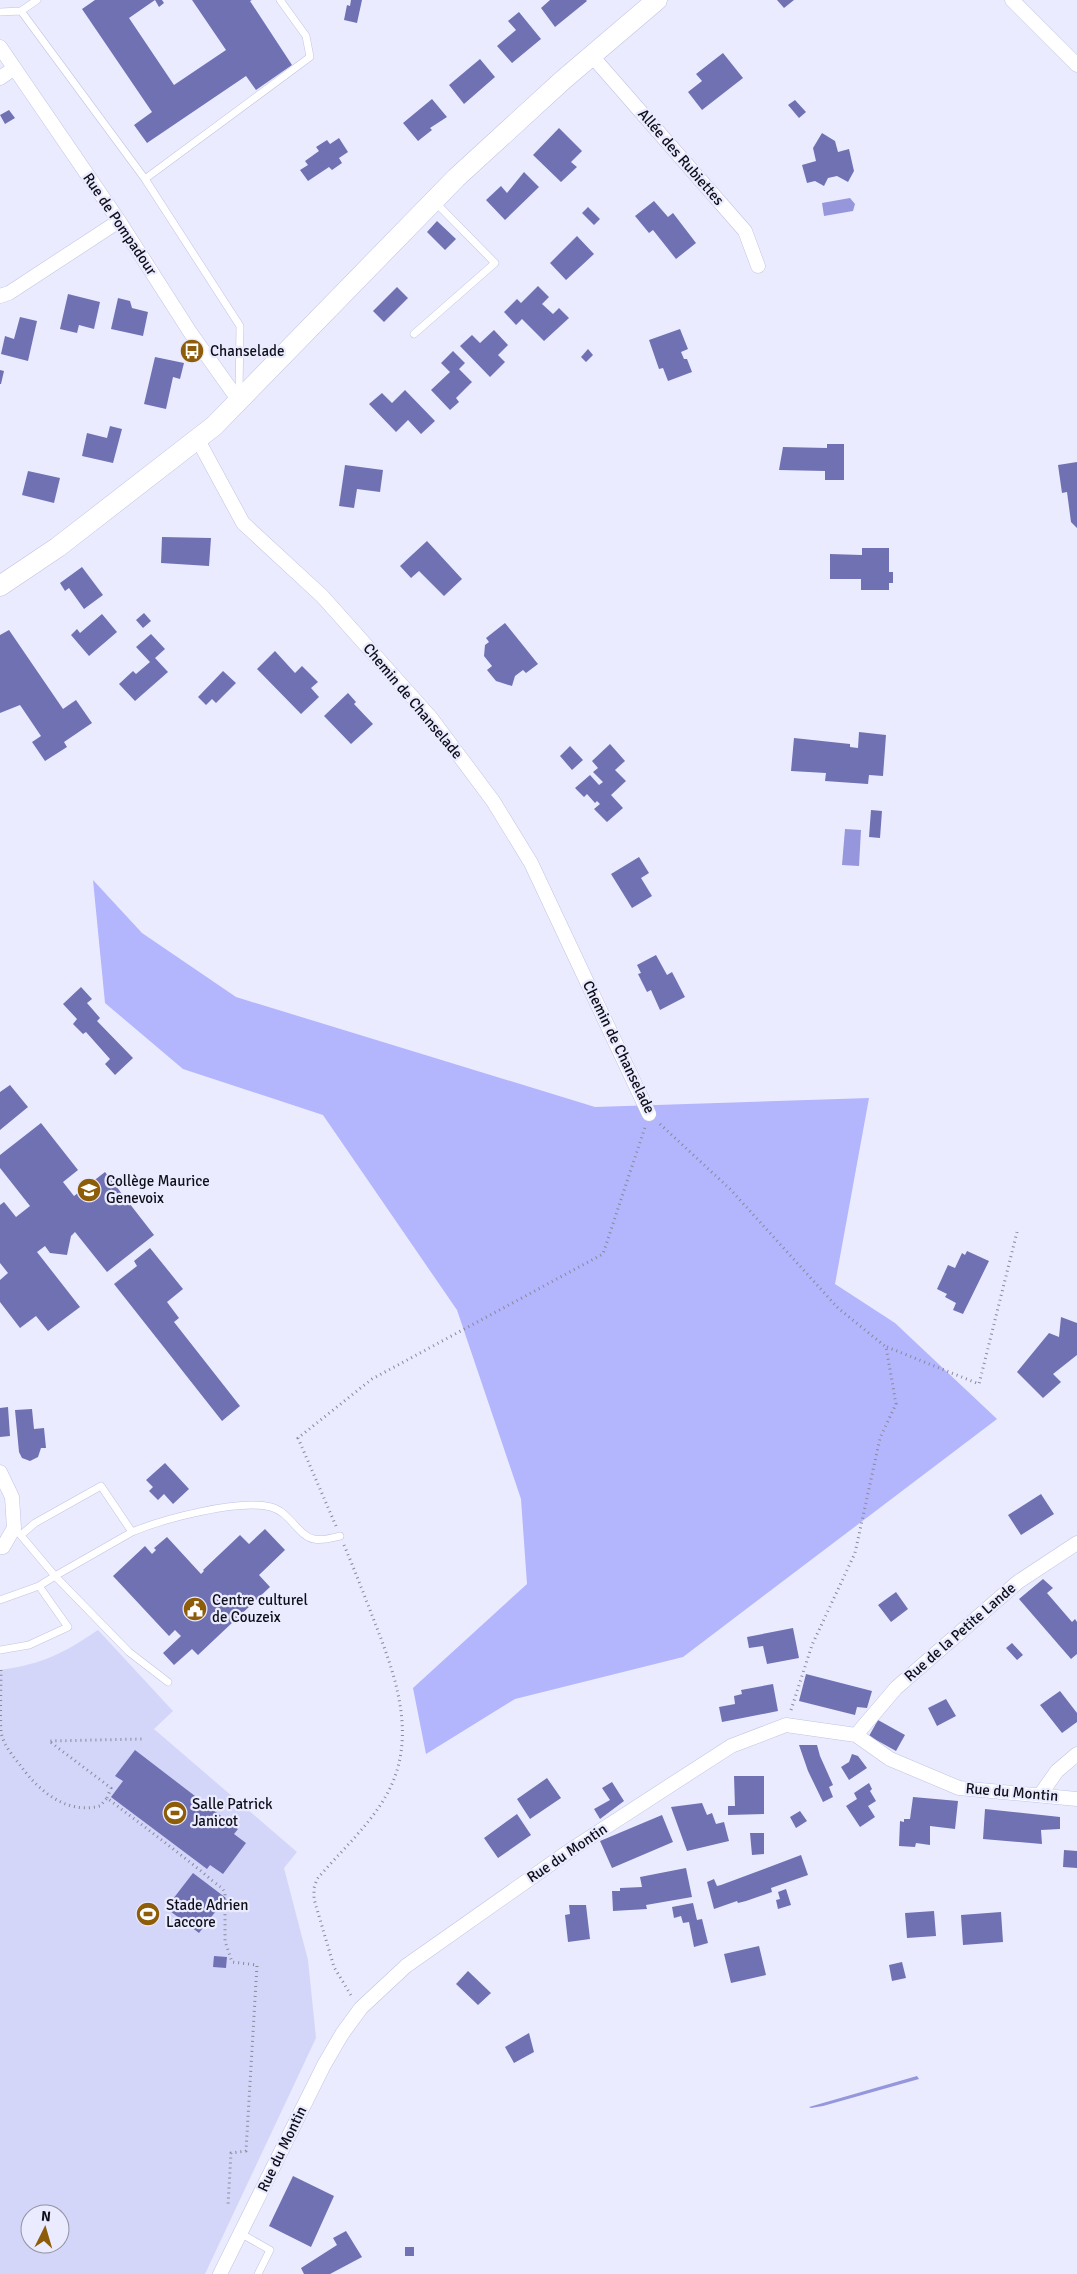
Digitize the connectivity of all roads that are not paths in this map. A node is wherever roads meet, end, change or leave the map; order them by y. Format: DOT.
graph roads {
  1 [pos="37,0"];
  2 [pos="280,0"];
  3 [pos="657,0"];
  4 [pos="1012,0"];
  5 [pos="21,10"];
  6 [pos="0,12"];
  7 [pos="0,47"];
  8 [pos="592,56"];
  9 [pos="1077,65"];
  10 [pos="14,69"];
  11 [pos="0,78"];
  12 [pos="145,179"];
  13 [pos="434,200"];
  14 [pos="119,221"];
  15 [pos="758,266"];
  16 [pos="0,296"];
  17 [pos="414,334"];
  18 [pos="239,401"];
  19 [pos="198,440"];
  20 [pos="0,586"];
  21 [pos="649,1114"];
  22 [pos="0,1472"];
  23 [pos="18,1532"];
  24 [pos="132,1532"];
  25 [pos="340,1536"];
  26 [pos="1077,1544"];
  27 [pos="0,1547"];
  28 [pos="55,1576"];
  29 [pos="39,1586"];
  30 [pos="0,1600"];
  31 [pos="0,1650"];
  32 [pos="168,1682"];
  33 [pos="856,1735"];
  34 [pos="1077,1754"];
  35 [pos="1040,1795"];
  36 [pos="1077,1798"];
  37 [pos="240,2233"];
  38 [pos="220,2274"];
  39 [pos="258,2274"];
  1 -- 5 [label="lane"];
  2 -- 12 [label="lane"];
  3 -- 8 [label="street"];
  4 -- 9 [label="street"];
  5 -- 6 [label="lane"];
  5 -- 12 [label="lane"];
  7 -- 10 [label="street, Rue de Pompadour"];
  8 -- 13 [label="street"];
  8 -- 15 [label="street, Allée des Rubiettes"];
  10 -- 11 [label="street"];
  10 -- 14 [label="street, Rue de Pompadour"];
  12 -- 18 [label="lane"];
  13 -- 17 [label="lane"];
  13 -- 18 [label="street"];
  14 -- 16 [label="street"];
  14 -- 18 [label="street, Rue de Pompadour"];
  18 -- 19 [label="street"];
  19 -- 20 [label="street"];
  19 -- 21 [label="street, Chemin de Chanselade"];
  22 -- 23 [label="street"];
  23 -- 24 [label="lane"];
  23 -- 27 [label="street"];
  23 -- 28 [label="lane"];
  24 -- 25 [label="lane"];
  24 -- 28 [label="lane"];
  26 -- 33 [label="street, Rue de la Petite Lande"];
  28 -- 29 [label="lane"];
  28 -- 32 [label="lane"];
  29 -- 30 [label="lane"];
  29 -- 31 [label="lane"];
  33 -- 35 [label="street, Rue du Montin"];
  33 -- 37 [label="street, Rue du Montin"];
  34 -- 35 [label="street"];
  35 -- 36 [label="street, Rue du Montin"];
  37 -- 38 [label="street, Rue du Montin"];
  37 -- 39 [label="lane"];
}
